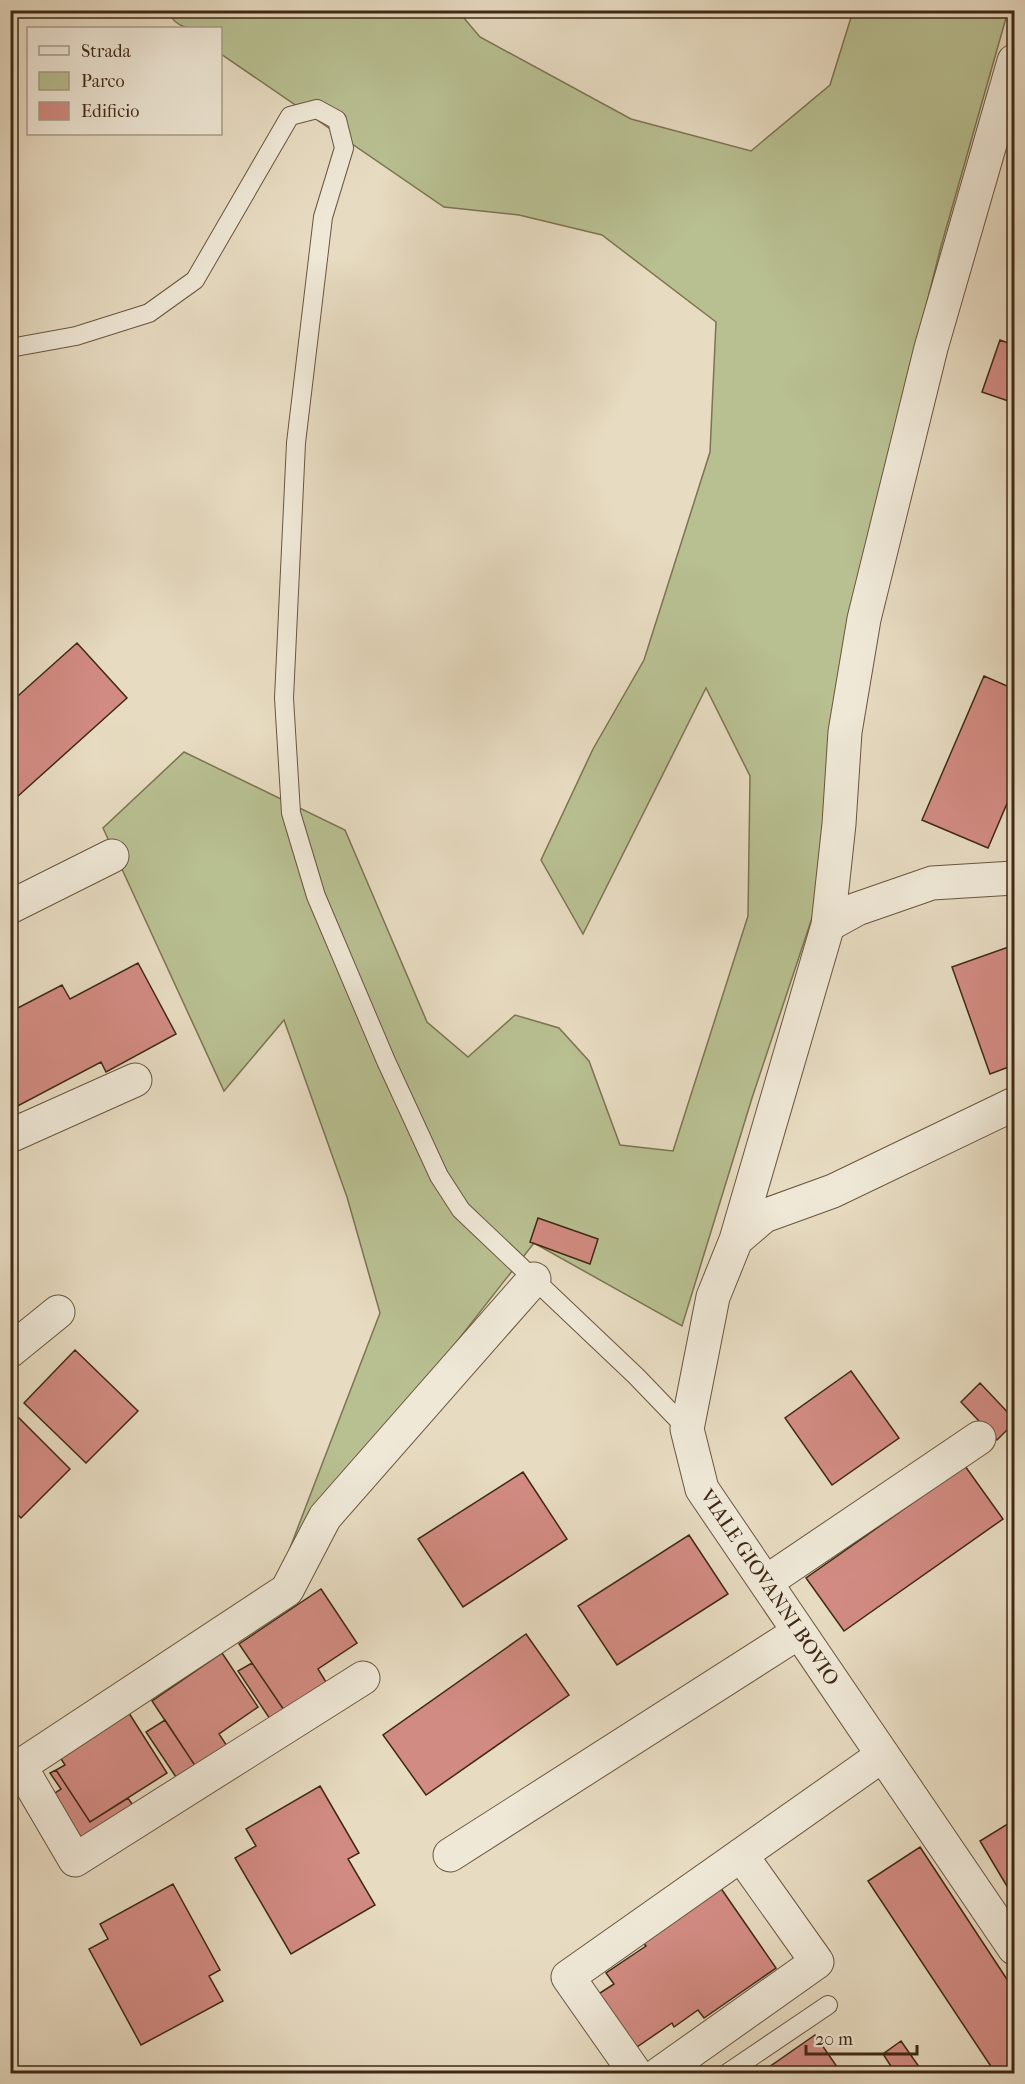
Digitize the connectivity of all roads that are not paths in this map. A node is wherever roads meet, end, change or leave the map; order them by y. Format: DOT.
graph roads {
  1 [pos="1014,61"];
  2 [pos="10,348"];
  3 [pos="112,856"];
  4 [pos="1014,878"];
  5 [pos="10,906"];
  6 [pos="828,925"];
  7 [pos="135,1080"];
  8 [pos="1014,1104"];
  9 [pos="10,1136"];
  10 [pos="736,1240"];
  11 [pos="534,1279"];
  12 [pos="58,1312"];
  13 [pos="10,1351"];
  14 [pos="687,1429"];
  15 [pos="979,1438"];
  16 [pos="766,1582"];
  17 [pos="799,1632"];
  18 [pos="363,1678"];
  19 [pos="883,1755"];
  20 [pos="450,1855"];
  21 [pos="741,1855"];
  22 [pos="1014,1948"];
  23 [pos="828,2005"];
  24 [pos="636,2073"];
  25 [pos="658,2073"];
  26 [pos="726,2073"];
  1 -- 6 [label="street"];
  2 -- 11 [label="lane"];
  3 -- 5 [label="street"];
  4 -- 6 [label="street"];
  6 -- 10 [label="street"];
  7 -- 9 [label="street"];
  8 -- 10 [label="street, VIALE GIOVANNI BOVIO"];
  10 -- 14 [label="street, VIALE GIOVANNI BOVIO"];
  11 -- 14 [label="lane"];
  11 -- 18 [label="street"];
  12 -- 13 [label="street"];
  14 -- 16 [label="street, VIALE GIOVANNI BOVIO"];
  15 -- 16 [label="street"];
  16 -- 17 [label="street, VIALE GIOVANNI BOVIO"];
  17 -- 19 [label="street, VIALE GIOVANNI BOVIO"];
  17 -- 20 [label="street"];
  19 -- 21 [label="street"];
  19 -- 22 [label="street, VIALE GIOVANNI BOVIO"];
  21 -- 24 [label="street"];
  21 -- 25 [label="street"];
  23 -- 26 [label="lane"];
}
